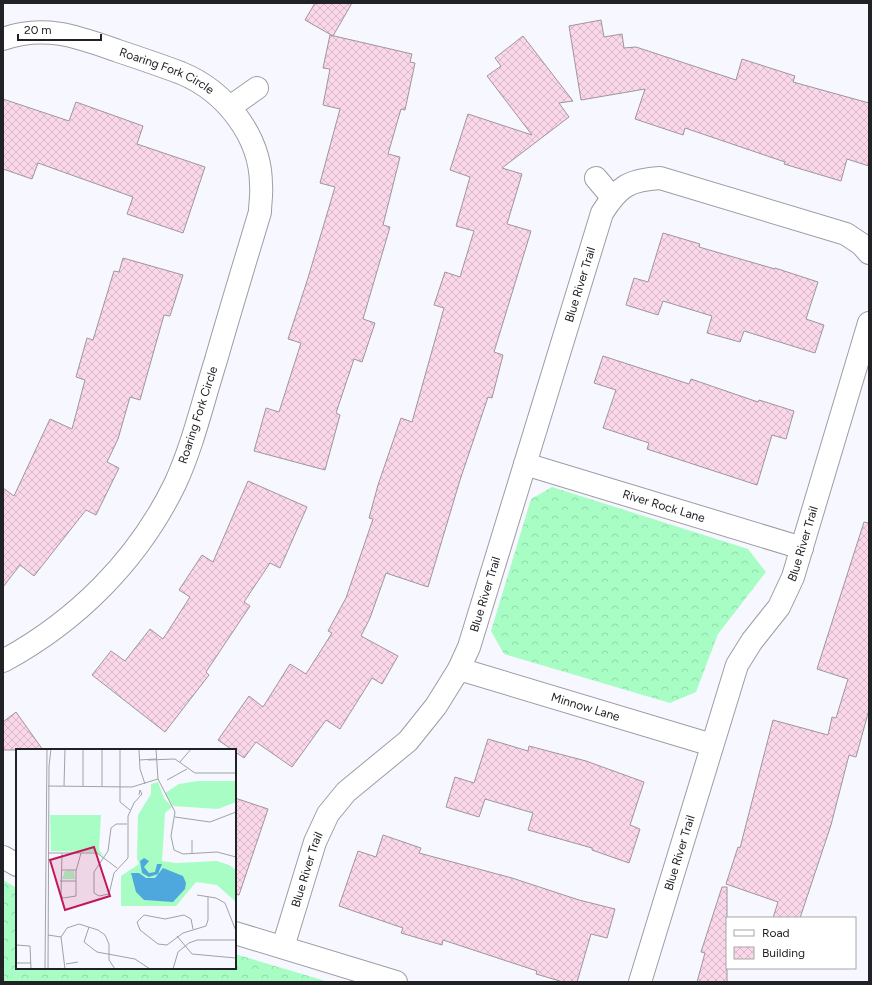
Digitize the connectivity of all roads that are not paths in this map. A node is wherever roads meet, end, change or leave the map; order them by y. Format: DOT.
graph roads {
  1 [pos="3,39"];
  2 [pos="257,88"];
  3 [pos="230,107"];
  4 [pos="596,178"];
  5 [pos="612,196"];
  6 [pos="866,245"];
  7 [pos="869,323"];
  8 [pos="525,464"];
  9 [pos="802,548"];
  10 [pos="3,661"];
  11 [pos="459,669"];
  12 [pos="712,745"];
  13 [pos="3,857"];
  14 [pos="16,864"];
  15 [pos="236,933"];
  16 [pos="283,947"];
  17 [pos="396,982"];
  18 [pos="640,982"];
  1 -- 3 [label="street, Roaring Fork Circle"];
  2 -- 3 [label="street"];
  3 -- 10 [label="street, Roaring Fork Circle"];
  4 -- 5 [label="street"];
  5 -- 6 [label="street, Blue River Trail"];
  5 -- 8 [label="street, Blue River Trail"];
  7 -- 9 [label="street, Blue River Trail"];
  8 -- 9 [label="street, River Rock Lane"];
  8 -- 11 [label="street, Blue River Trail"];
  9 -- 12 [label="street, Blue River Trail"];
  11 -- 12 [label="street, Minnow Lane"];
  11 -- 16 [label="street, Blue River Trail"];
  12 -- 18 [label="street, Blue River Trail"];
  13 -- 14 [label="street"];
  15 -- 16 [label="street"];
  16 -- 17 [label="street"];
}
